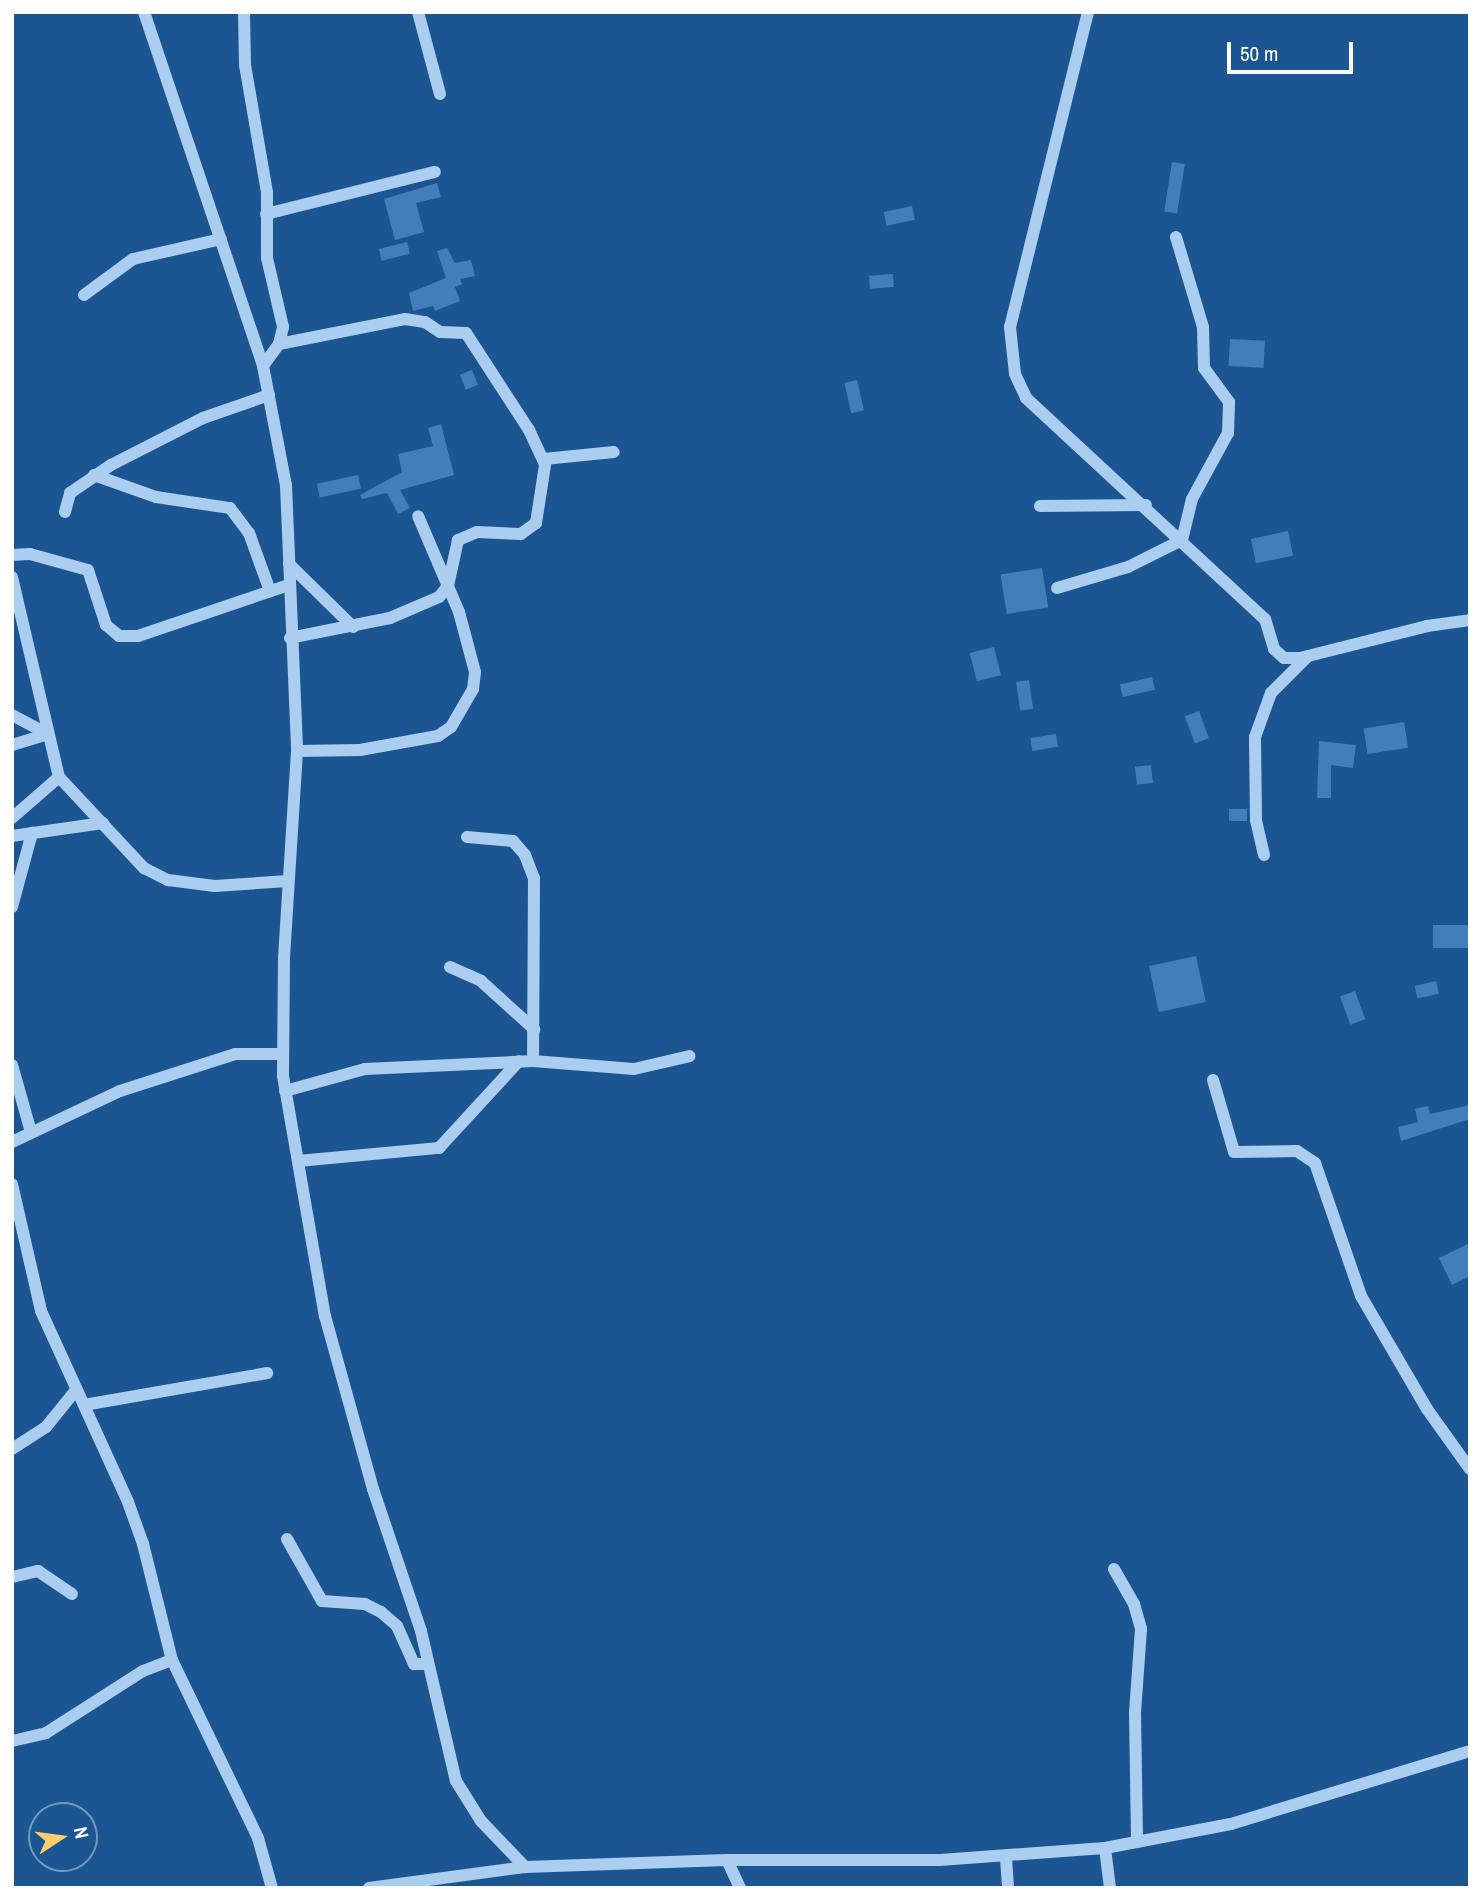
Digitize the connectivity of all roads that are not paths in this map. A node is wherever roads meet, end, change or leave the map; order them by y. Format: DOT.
graph roads {
  1 [pos="144,12"];
  2 [pos="244,12"];
  3 [pos="418,12"];
  4 [pos="1087,12"];
  5 [pos="440,94"];
  6 [pos="435,172"];
  7 [pos="266,214"];
  8 [pos="1176,237"];
  9 [pos="220,239"];
  10 [pos="84,295"];
  11 [pos="279,344"];
  12 [pos="263,366"];
  13 [pos="269,395"];
  14 [pos="614,452"];
  15 [pos="544,459"];
  16 [pos="94,475"];
  17 [pos="1146,505"];
  18 [pos="1040,506"];
  19 [pos="65,512"];
  20 [pos="418,516"];
  21 [pos="1182,540"];
  22 [pos="12,555"];
  23 [pos="289,564"];
  24 [pos="12,577"];
  25 [pos="289,584"];
  26 [pos="448,586"];
  27 [pos="1057,588"];
  28 [pos="270,591"];
  29 [pos="1470,620"];
  30 [pos="353,627"];
  31 [pos="290,638"];
  32 [pos="1307,656"];
  33 [pos="12,715"];
  34 [pos="47,734"];
  35 [pos="12,745"];
  36 [pos="297,751"];
  37 [pos="60,777"];
  38 [pos="12,818"];
  39 [pos="103,823"];
  40 [pos="32,833"];
  41 [pos="12,836"];
  42 [pos="467,836"];
  43 [pos="1264,855"];
  44 [pos="288,881"];
  45 [pos="12,907"];
  46 [pos="450,967"];
  47 [pos="534,1029"];
  48 [pos="282,1054"];
  49 [pos="690,1056"];
  50 [pos="519,1061"];
  51 [pos="533,1061"];
  52 [pos="12,1065"];
  53 [pos="1213,1080"];
  54 [pos="285,1091"];
  55 [pos="31,1132"];
  56 [pos="12,1142"];
  57 [pos="298,1161"];
  58 [pos="12,1184"];
  59 [pos="17,1234"];
  60 [pos="267,1373"];
  61 [pos="76,1390"];
  62 [pos="84,1405"];
  63 [pos="12,1449"];
  64 [pos="1470,1469"];
  65 [pos="287,1539"];
  66 [pos="1114,1569"];
  67 [pos="12,1577"];
  68 [pos="72,1594"];
  69 [pos="172,1660"];
  70 [pos="427,1664"];
  71 [pos="12,1741"];
  72 [pos="1470,1751"];
  73 [pos="1137,1842"];
  74 [pos="1104,1848"];
  75 [pos="1006,1857"];
  76 [pos="727,1860"];
  77 [pos="526,1867"];
  78 [pos="272,1888"];
  79 [pos="369,1888"];
  80 [pos="740,1888"];
  81 [pos="1008,1888"];
  82 [pos="1110,1888"];
  1 -- 9 [label="street"];
  2 -- 7 [label="street"];
  3 -- 5 [label="street"];
  4 -- 17 [label="street"];
  6 -- 7 [label="street"];
  7 -- 11 [label="street"];
  8 -- 21 [label="street"];
  9 -- 10 [label="street"];
  9 -- 12 [label="street"];
  11 -- 12 [label="street"];
  11 -- 15 [label="street"];
  12 -- 13 [label="street"];
  13 -- 16 [label="street"];
  13 -- 23 [label="street"];
  14 -- 15 [label="street"];
  15 -- 26 [label="street"];
  16 -- 19 [label="street"];
  16 -- 28 [label="street"];
  17 -- 18 [label="street"];
  17 -- 21 [label="street"];
  20 -- 26 [label="street"];
  21 -- 27 [label="street"];
  21 -- 32 [label="street"];
  22 -- 28 [label="street"];
  23 -- 25 [label="street"];
  23 -- 30 [label="street"];
  24 -- 34 [label="street"];
  25 -- 28 [label="street"];
  25 -- 31 [label="street"];
  26 -- 30 [label="street"];
  26 -- 36 [label="street"];
  29 -- 32 [label="street"];
  30 -- 31 [label="street"];
  31 -- 36 [label="street"];
  32 -- 43 [label="street"];
  33 -- 34 [label="street"];
  34 -- 35 [label="street"];
  34 -- 37 [label="street"];
  36 -- 44 [label="street"];
  37 -- 38 [label="street"];
  37 -- 39 [label="street"];
  39 -- 40 [label="street"];
  39 -- 44 [label="street"];
  40 -- 41 [label="street"];
  40 -- 45 [label="street"];
  42 -- 47 [label="street"];
  44 -- 48 [label="street"];
  46 -- 47 [label="street"];
  47 -- 51 [label="street"];
  48 -- 54 [label="street"];
  48 -- 55 [label="street"];
  49 -- 51 [label="street"];
  50 -- 51 [label="street"];
  50 -- 54 [label="street"];
  50 -- 57 [label="street"];
  52 -- 55 [label="street"];
  53 -- 64 [label="street"];
  54 -- 57 [label="street"];
  55 -- 56 [label="street"];
  57 -- 70 [label="street"];
  58 -- 59 [label="street"];
  59 -- 61 [label="street"];
  60 -- 62 [label="street"];
  61 -- 62 [label="street"];
  61 -- 63 [label="street"];
  62 -- 69 [label="street"];
  65 -- 70 [label="street"];
  66 -- 73 [label="street"];
  67 -- 68 [label="street"];
  69 -- 71 [label="street"];
  69 -- 78 [label="street"];
  70 -- 77 [label="street"];
  72 -- 73 [label="street"];
  73 -- 74 [label="street"];
  74 -- 75 [label="street"];
  74 -- 82 [label="street"];
  75 -- 76 [label="street"];
  75 -- 81 [label="street"];
  76 -- 77 [label="street"];
  76 -- 80 [label="street"];
  77 -- 79 [label="street"];
}
